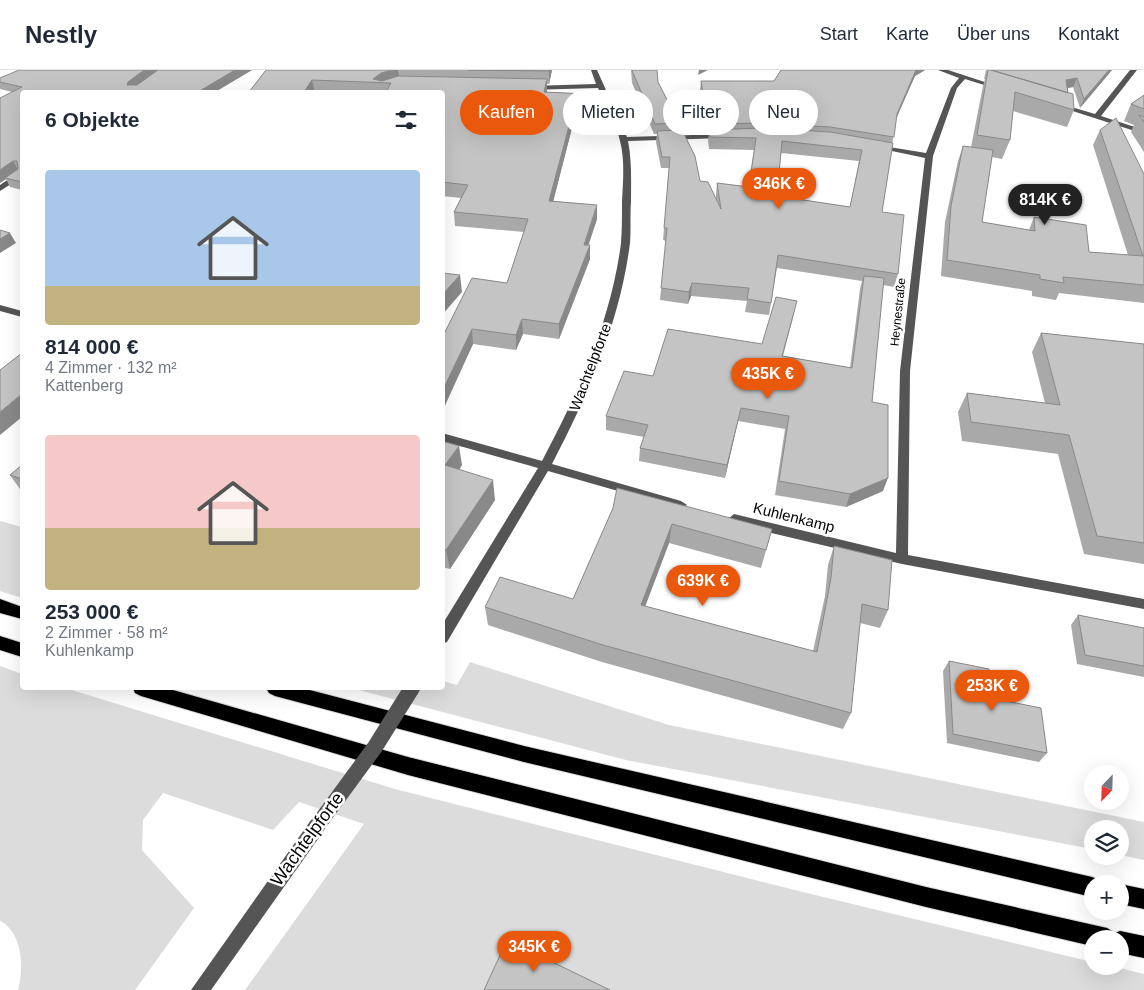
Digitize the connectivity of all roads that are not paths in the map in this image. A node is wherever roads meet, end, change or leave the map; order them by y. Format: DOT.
graph roads {
  1 [pos="594,70"];
  2 [pos="941,70"];
  3 [pos="1134,70"];
  4 [pos="963,77"];
  5 [pos="600,86"];
  6 [pos="518,87"];
  7 [pos="1011,91"];
  8 [pos="1049,102"];
  9 [pos="1096,117"];
  10 [pos="1144,132"];
  11 [pos="730,136"];
  12 [pos="623,139"];
  13 [pos="867,146"];
  14 [pos="928,156"];
  15 [pos="20,175"];
  16 [pos="0,188"];
  17 [pos="0,308"];
  18 [pos="20,313"];
  19 [pos="445,438"];
  20 [pos="544,467"];
  21 [pos="692,508"];
  22 [pos="720,516"];
  23 [pos="902,559"];
  24 [pos="1144,604"];
  25 [pos="0,606"];
  26 [pos="20,612"];
  27 [pos="445,633"];
  28 [pos="0,643"];
  29 [pos="20,649"];
  30 [pos="148,690"];
  31 [pos="282,690"];
  32 [pos="411,690"];
  33 [pos="1084,885"];
  34 [pos="1129,896"];
  35 [pos="1144,899"];
  36 [pos="1084,934"];
  37 [pos="1129,944"];
  38 [pos="1144,947"];
  39 [pos="200,990"];
  1 -- 5 [label="street, Wachtelpforte"];
  2 -- 4 [label="street"];
  3 -- 9 [label="street"];
  4 -- 7 [label="street"];
  4 -- 14 [label="street, Heynestraße"];
  5 -- 6 [label="street"];
  5 -- 12 [label="street, Wachtelpforte"];
  8 -- 9 [label="street"];
  9 -- 10 [label="street"];
  11 -- 12 [label="street"];
  12 -- 20 [label="street, Wachtelpforte"];
  13 -- 14 [label="street"];
  14 -- 23 [label="street, Heynestraße"];
  15 -- 16 [label="street"];
  17 -- 18 [label="street"];
  19 -- 20 [label="street"];
  20 -- 21 [label="street"];
  20 -- 27 [label="street, Wachtelpforte"];
  22 -- 23 [label="street, Kuhlenkamp"];
  23 -- 24 [label="street, Kuhlenkamp"];
  25 -- 26 [label="highway"];
  28 -- 29 [label="highway"];
  30 -- 36 [label="highway"];
  31 -- 33 [label="highway"];
  32 -- 39 [label="street, Wachtelpforte, bridge"];
  34 -- 35 [label="highway"];
  37 -- 38 [label="highway"];
}
